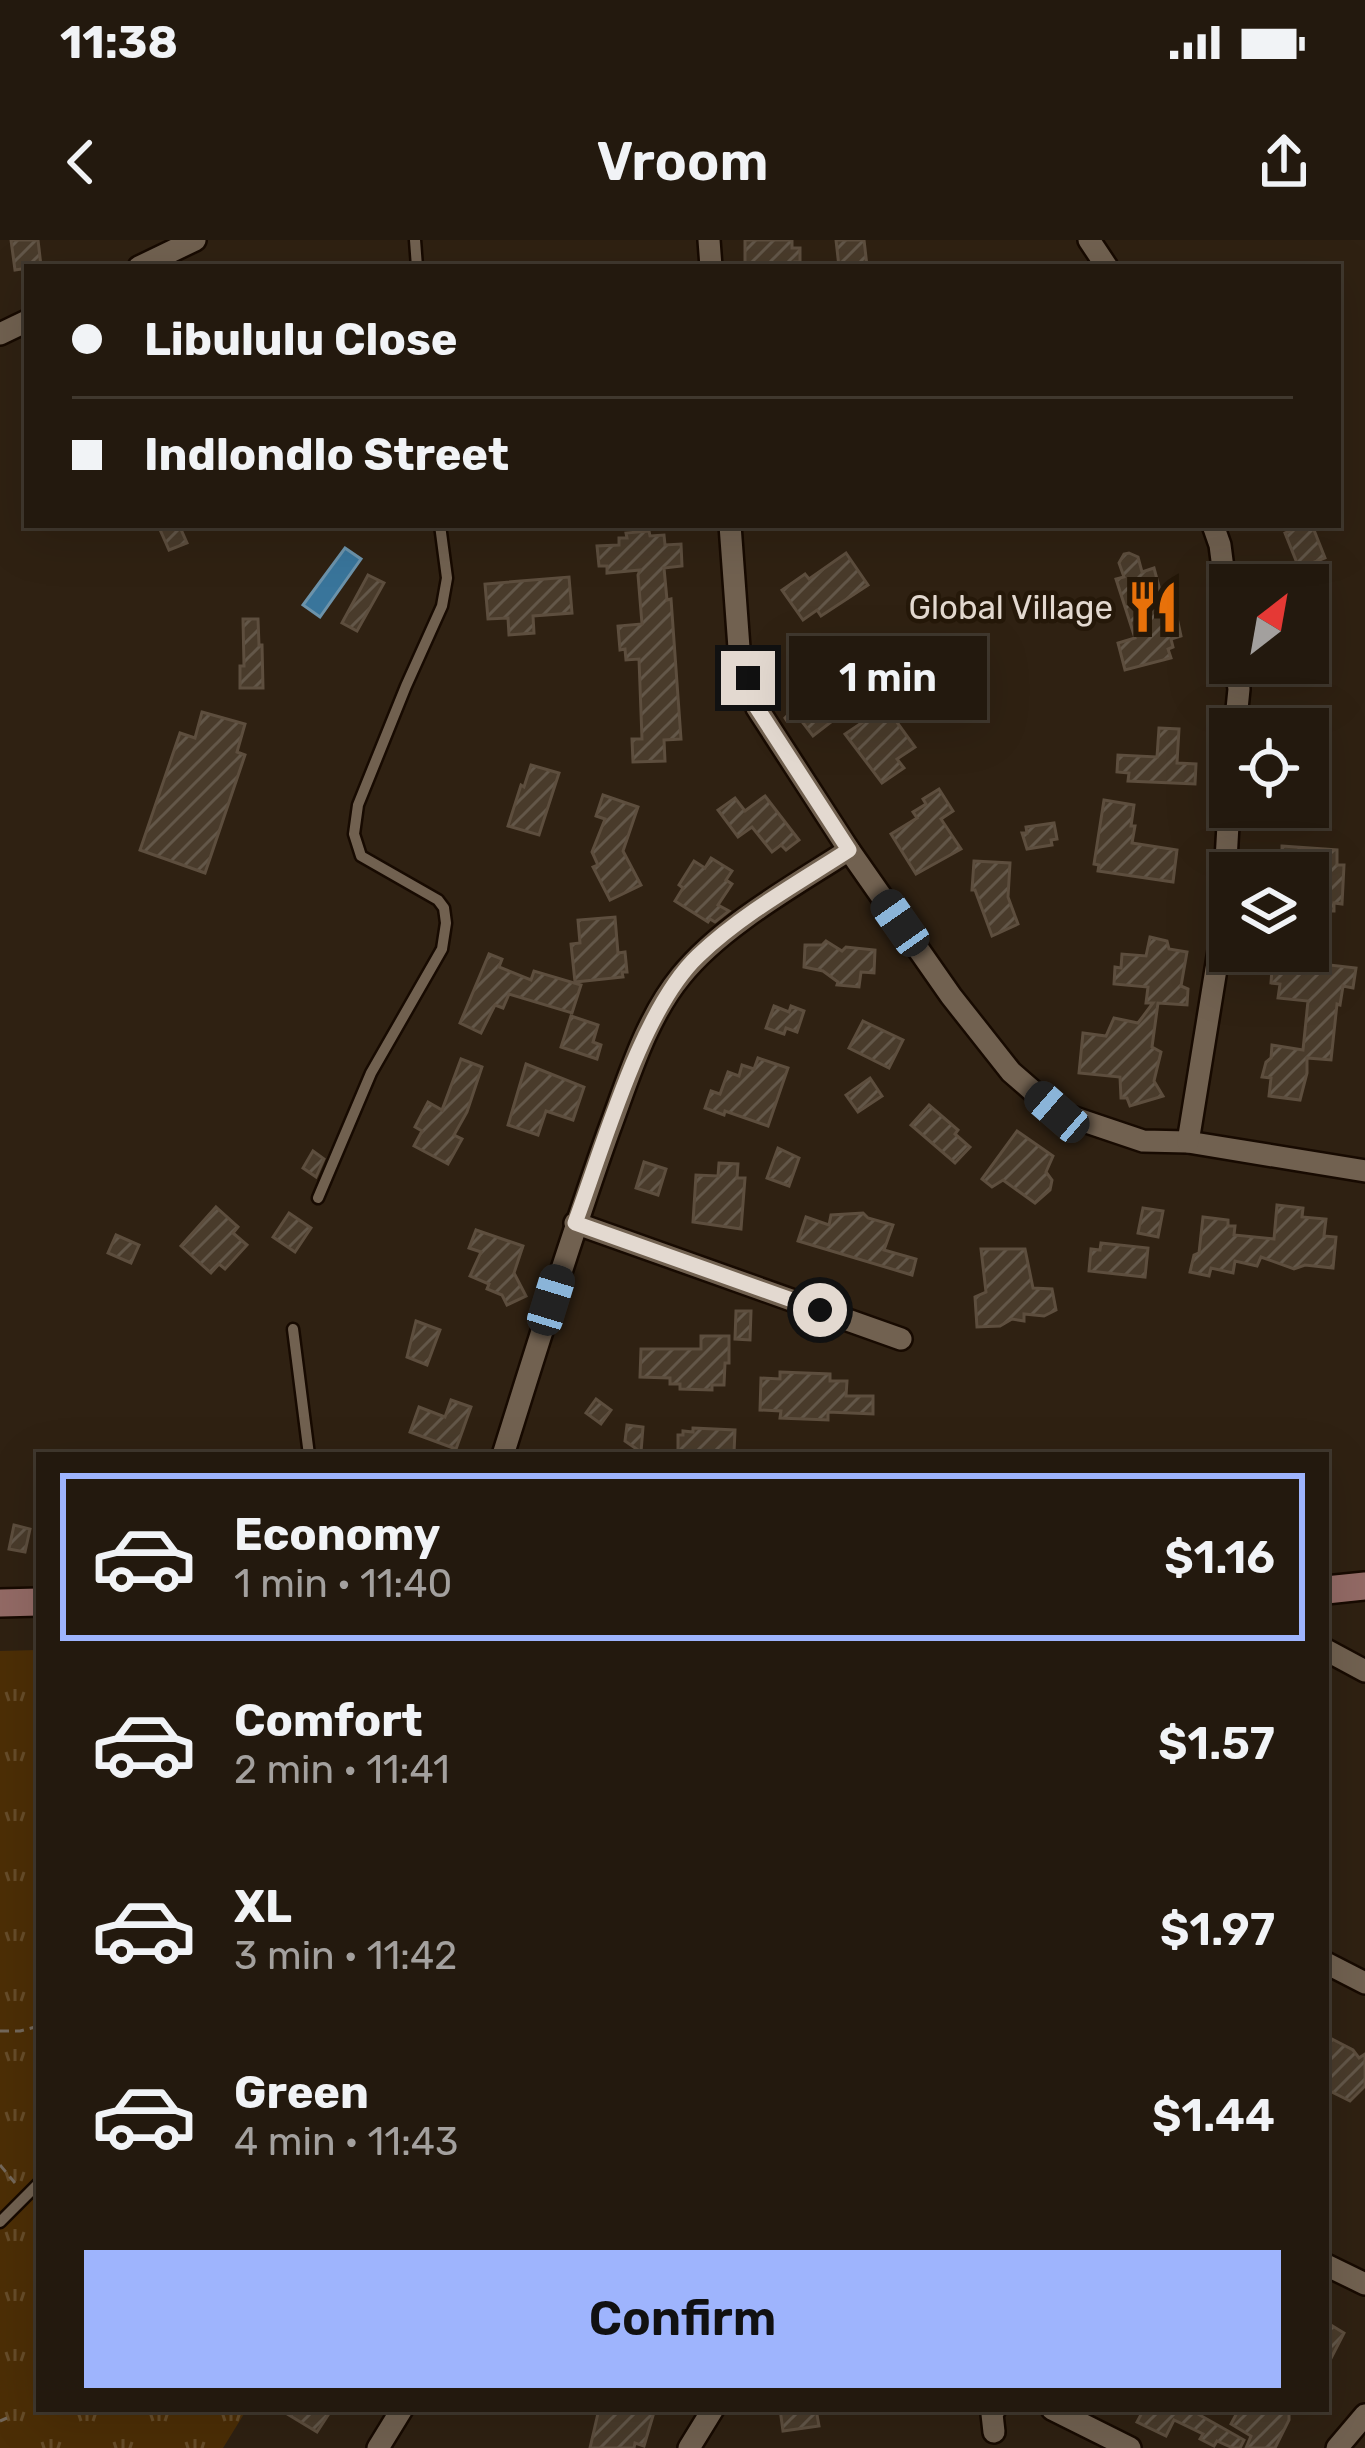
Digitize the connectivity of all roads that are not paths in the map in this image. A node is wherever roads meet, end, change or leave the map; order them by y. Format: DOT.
graph roads {
  1 [pos="195,240"];
  2 [pos="154,258"];
  3 [pos="440,528"];
  4 [pos="730,528"];
  5 [pos="1214,528"];
  6 [pos="1222,564"];
  7 [pos="1228,828"];
  8 [pos="849,850"];
  9 [pos="1188,1142"];
  10 [pos="1365,1172"];
  11 [pos="318,1198"];
  12 [pos="575,1223"];
  13 [pos="293,1329"];
  14 [pos="901,1339"];
  15 [pos="309,1452"];
  16 [pos="504,1452"];
  17 [pos="1365,1586"];
  18 [pos="1329,1590"];
  19 [pos="36,1602"];
  20 [pos="0,1604"];
  21 [pos="1329,1652"];
  22 [pos="1365,1671"];
  23 [pos="1329,1965"];
  24 [pos="1365,1983"];
  25 [pos="36,2186"];
  26 [pos="0,2222"];
  27 [pos="1329,2266"];
  28 [pos="1365,2284"];
  29 [pos="401,2412"];
  30 [pos="711,2412"];
  31 [pos="1058,2412"];
  32 [pos="1365,2415"];
  33 [pos="378,2448"];
  34 [pos="689,2448"];
  35 [pos="1130,2448"];
  36 [pos="1337,2448"];
  1 -- 2 [label="street"];
  3 -- 11 [label="lane"];
  4 -- 8 [label="street"];
  5 -- 6 [label="street"];
  7 -- 9 [label="street"];
  8 -- 9 [label="street"];
  8 -- 12 [label="street"];
  9 -- 10 [label="street"];
  12 -- 14 [label="street"];
  12 -- 16 [label="street"];
  13 -- 15 [label="lane"];
  17 -- 18 [label="street"];
  19 -- 20 [label="street"];
  21 -- 22 [label="street"];
  23 -- 24 [label="street"];
  25 -- 26 [label="lane"];
  27 -- 28 [label="street"];
  29 -- 33 [label="street"];
  30 -- 34 [label="street"];
  31 -- 35 [label="street"];
  32 -- 36 [label="street"];
}
